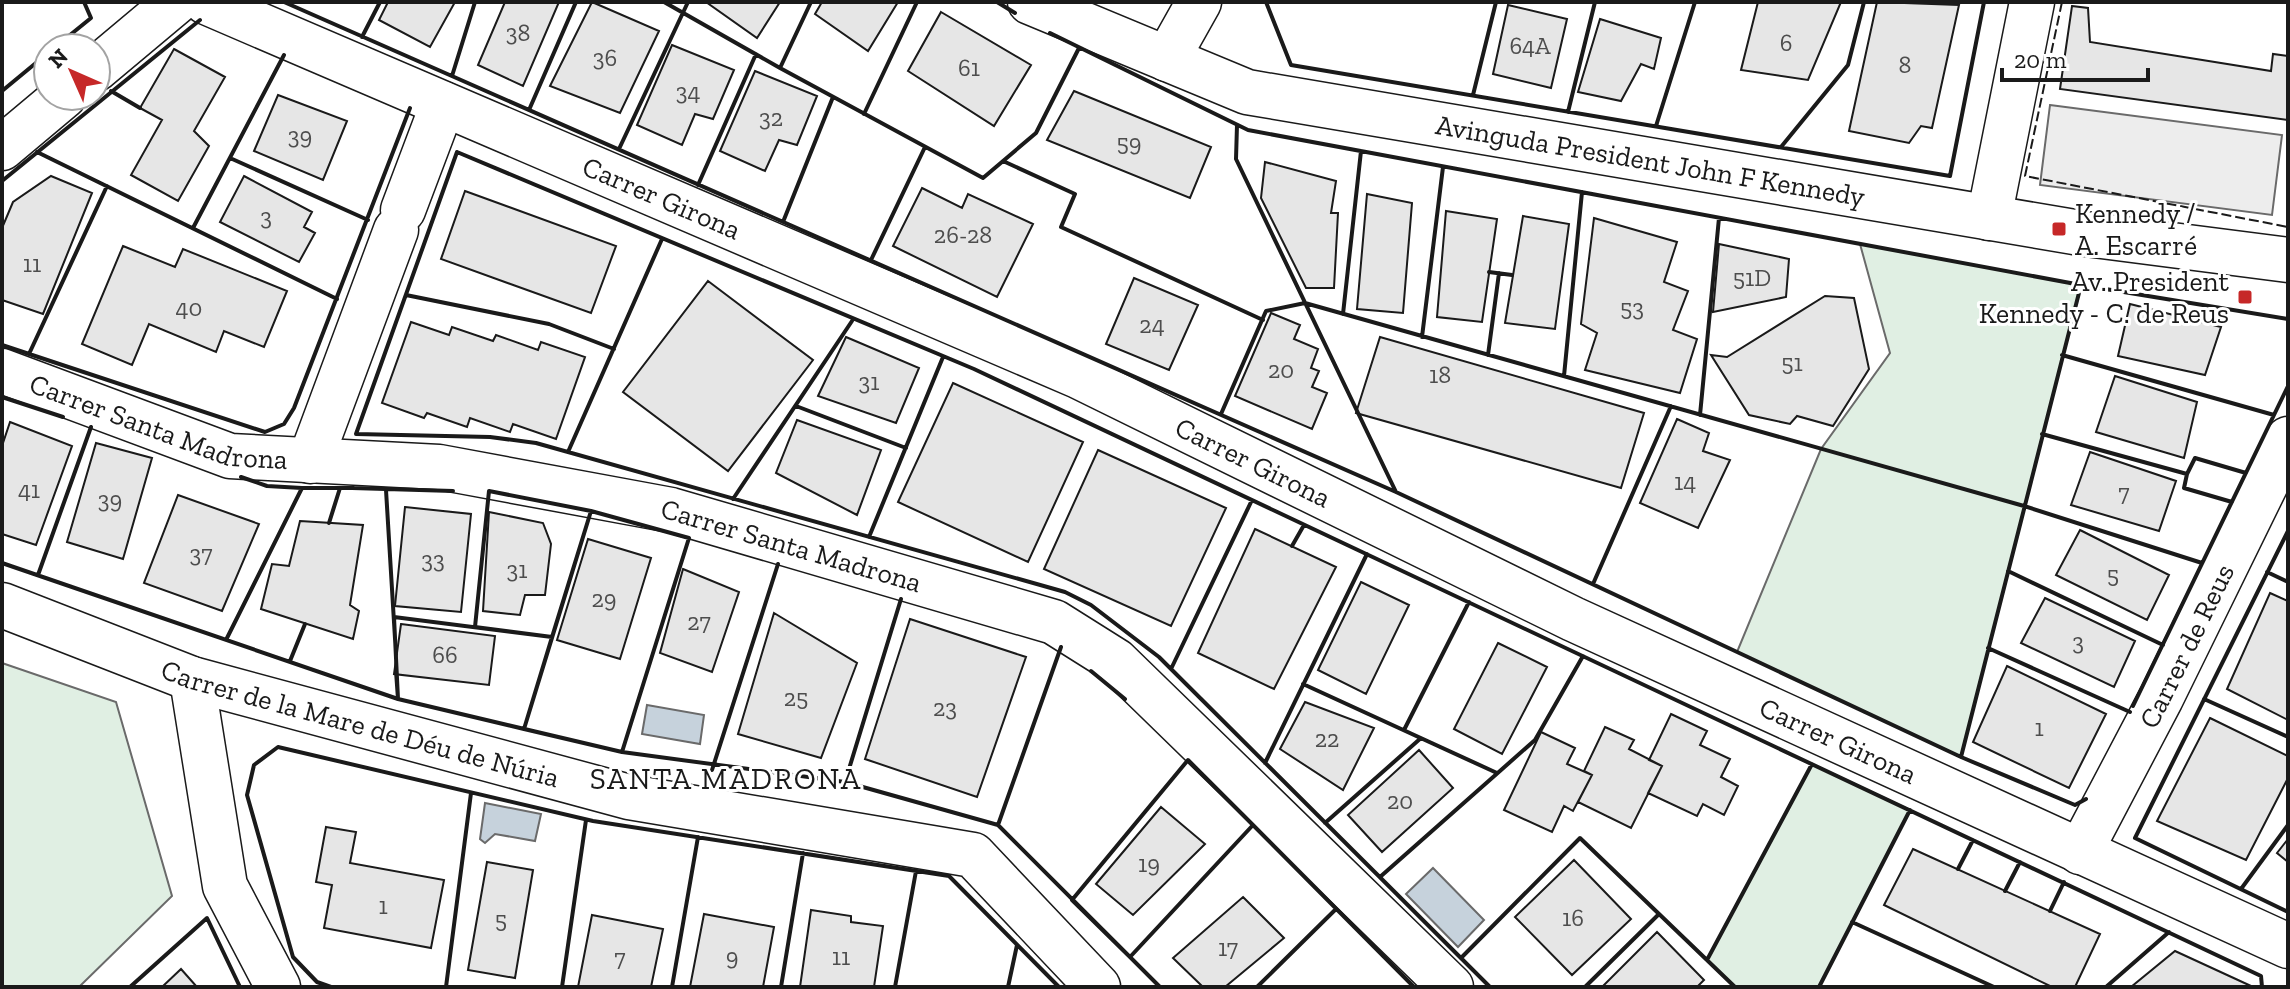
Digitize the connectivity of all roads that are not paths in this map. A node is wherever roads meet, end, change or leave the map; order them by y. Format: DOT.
graph roads {
  1 [pos="176,2"];
  2 [pos="206,2"];
  3 [pos="1030,2"];
  4 [pos="1199,2"];
  5 [pos="2032,2"];
  6 [pos="112,56"];
  7 [pos="1167,59"];
  8 [pos="443,104"];
  9 [pos="45,112"];
  10 [pos="2,148"];
  11 [pos="1989,218"];
  12 [pos="2288,260"];
  13 [pos="2,371"];
  14 [pos="2288,439"];
  15 [pos="310,461"];
  16 [pos="2,605"];
  17 [pos="192,679"];
  18 [pos="2080,852"];
  19 [pos="2288,946"];
  20 [pos="278,987"];
  21 [pos="1098,987"];
  22 [pos="1451,987"];
  1 -- 6 [label="street"];
  2 -- 8 [label="street, Carrer Girona"];
  3 -- 7 [label="street, Avinguda President John F Kennedy"];
  4 -- 7 [label="street"];
  5 -- 11 [label="street"];
  7 -- 11 [label="street, Avinguda President John F Kennedy"];
  8 -- 15 [label="street"];
  8 -- 18 [label="street, Carrer Girona"];
  9 -- 10 [label="street"];
  11 -- 12 [label="street, Avinguda President John F Kennedy"];
  13 -- 15 [label="street, Carrer Santa Madrona"];
  14 -- 18 [label="street, Carrer de Reus"];
  15 -- 22 [label="street, Carrer Santa Madrona"];
  16 -- 17 [label="street, Carrer de la Mare de Déu de Núria"];
  17 -- 20 [label="street"];
  17 -- 21 [label="street, Carrer de la Mare de Déu de Núria"];
  18 -- 19 [label="street, Carrer Girona"];
}
